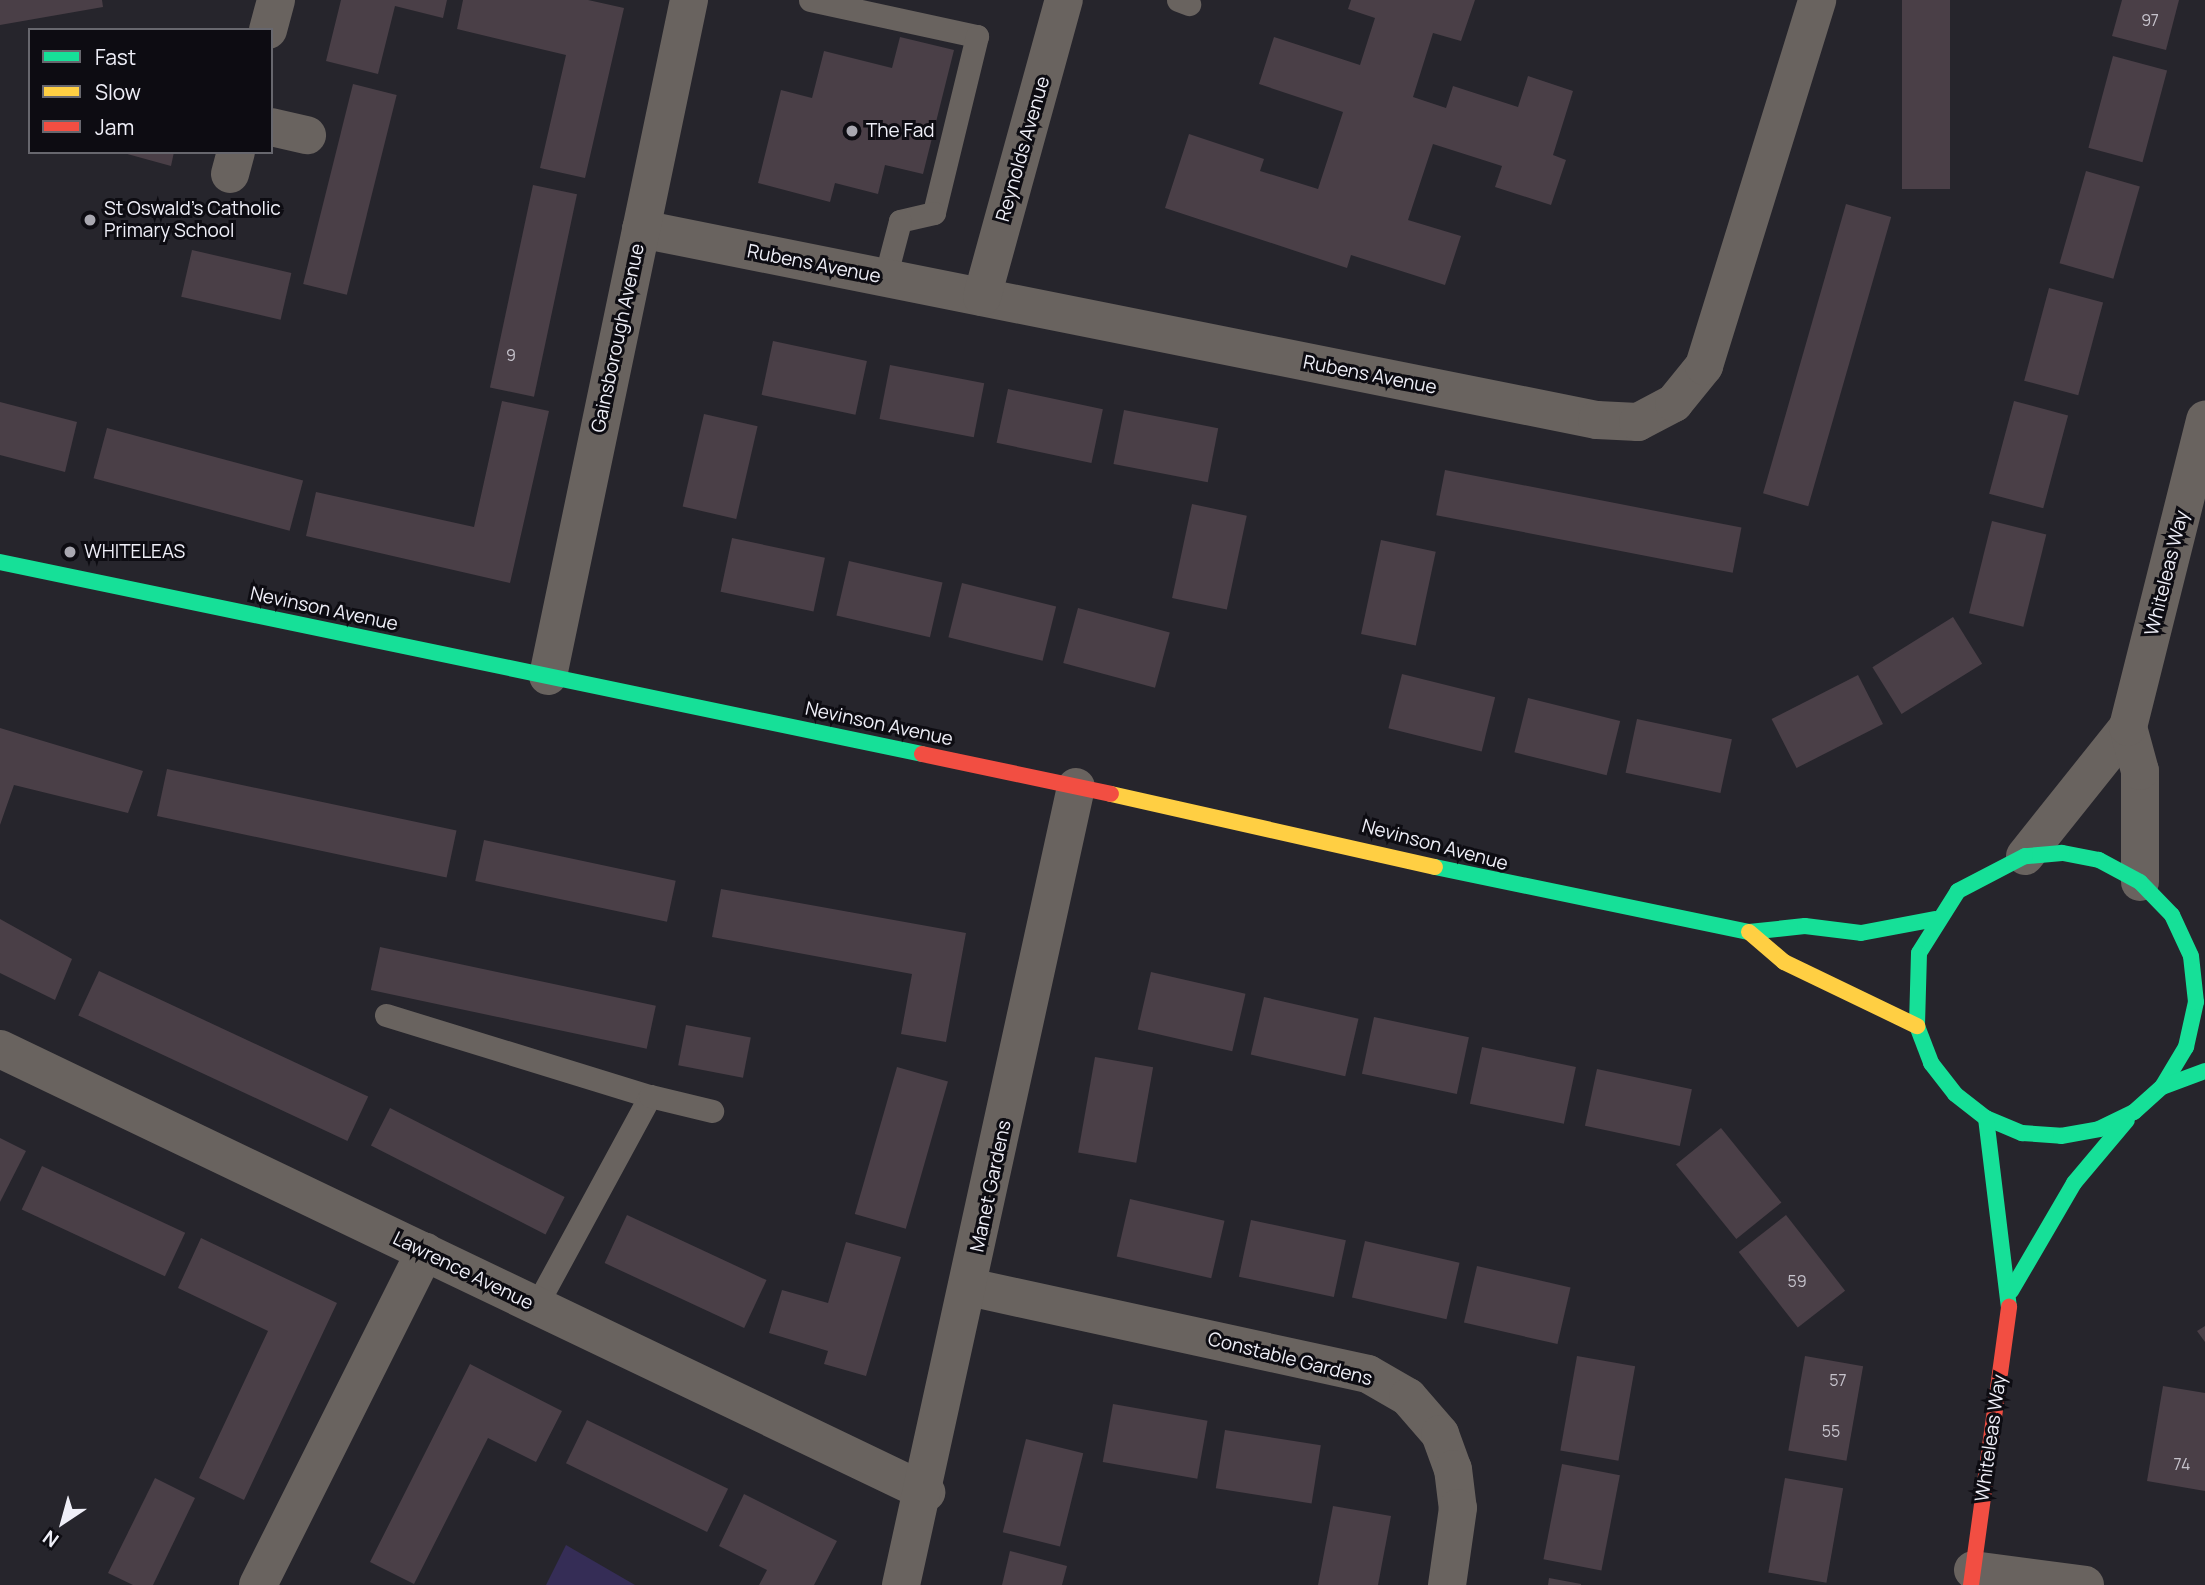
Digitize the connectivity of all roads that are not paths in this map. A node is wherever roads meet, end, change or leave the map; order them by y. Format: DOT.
graph roads {
  1 [pos="276,0"];
  2 [pos="689,0"];
  3 [pos="810,0"];
  4 [pos="1065,0"];
  5 [pos="1817,0"];
  6 [pos="269,28"];
  7 [pos="641,229"];
  8 [pos="885,278"];
  9 [pos="982,297"];
  10 [pos="2205,420"];
  11 [pos="0,562"];
  12 [pos="548,676"];
  13 [pos="2128,727"];
  14 [pos="1076,787"];
  15 [pos="2025,856"];
  16 [pos="2140,882"];
  17 [pos="1935,919"];
  18 [pos="1749,932"];
  19 [pos="2191,956"];
  20 [pos="2205,969"];
  21 [pos="386,1015"];
  22 [pos="1917,1026"];
  23 [pos="0,1049"];
  24 [pos="2205,1071"];
  25 [pos="2162,1087"];
  26 [pos="650,1096"];
  27 [pos="712,1111"];
  28 [pos="2134,1112"];
  29 [pos="1986,1118"];
  30 [pos="425,1252"];
  31 [pos="969,1287"];
  32 [pos="2011,1291"];
  33 [pos="536,1306"];
  34 [pos="926,1492"];
  35 [pos="1972,1578"];
  36 [pos="258,1585"];
  37 [pos="901,1585"];
  38 [pos="1447,1585"];
  39 [pos="2085,1585"];
  1 -- 6 [label="street"];
  2 -- 7 [label="street, Gainsborough Avenue"];
  3 -- 8 [label="lane"];
  4 -- 9 [label="street, Reynolds Avenue"];
  5 -- 9 [label="street, Rubens Avenue"];
  7 -- 8 [label="street, Rubens Avenue"];
  7 -- 12 [label="street, Gainsborough Avenue"];
  8 -- 9 [label="street, Rubens Avenue"];
  10 -- 13 [label="street, Whiteleas Way"];
  11 -- 12 [label="street, Nevinson Avenue"];
  12 -- 14 [label="street, Nevinson Avenue"];
  13 -- 15 [label="street, Whiteleas Way"];
  13 -- 16 [label="street, Whiteleas Way"];
  14 -- 18 [label="street, Nevinson Avenue"];
  14 -- 31 [label="street, Manet Gardens"];
  15 -- 16 [label="street"];
  15 -- 17 [label="street"];
  16 -- 19 [label="street"];
  17 -- 18 [label="street, Nevinson Avenue"];
  17 -- 22 [label="street"];
  18 -- 22 [label="street, Nevinson Avenue"];
  19 -- 20 [label="street"];
  19 -- 25 [label="street"];
  21 -- 26 [label="lane"];
  22 -- 29 [label="street"];
  23 -- 30 [label="street, Lawrence Avenue"];
  24 -- 25 [label="street"];
  25 -- 28 [label="street"];
  26 -- 27 [label="lane"];
  26 -- 33 [label="lane"];
  28 -- 29 [label="street"];
  28 -- 32 [label="street, Whiteleas Way"];
  29 -- 32 [label="street, Whiteleas Way"];
  30 -- 33 [label="street, Lawrence Avenue"];
  30 -- 36 [label="street"];
  31 -- 34 [label="street, Manet Gardens"];
  31 -- 38 [label="street, Constable Gardens"];
  32 -- 35 [label="street, Whiteleas Way"];
  33 -- 34 [label="street, Lawrence Avenue"];
  34 -- 37 [label="street, Manet Gardens"];
  35 -- 39 [label="street"];
}
